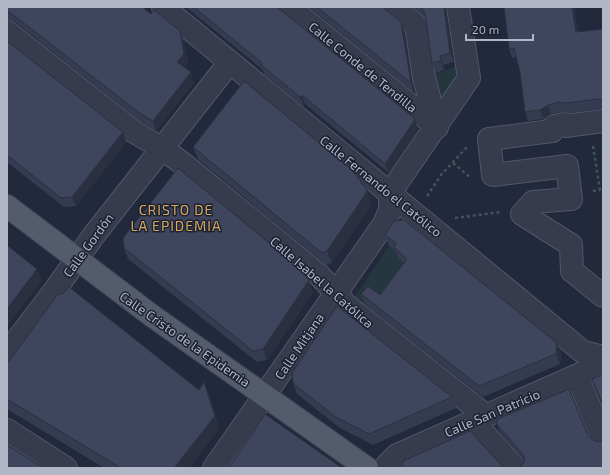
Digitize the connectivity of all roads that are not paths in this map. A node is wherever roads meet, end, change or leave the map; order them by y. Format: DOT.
graph roads {
  1 [pos="163,7"];
  2 [pos="289,7"];
  3 [pos="394,7"];
  4 [pos="458,7"];
  5 [pos="7,32"];
  6 [pos="230,62"];
  7 [pos="603,121"];
  8 [pos="437,127"];
  9 [pos="162,149"];
  10 [pos="390,193"];
  11 [pos="7,206"];
  12 [pos="76,260"];
  13 [pos="335,293"];
  14 [pos="603,296"];
  15 [pos="7,353"];
  16 [pos="603,357"];
  17 [pos="603,364"];
  18 [pos="577,376"];
  19 [pos="265,396"];
  20 [pos="479,418"];
  21 [pos="7,430"];
  22 [pos="603,439"];
  23 [pos="66,468"];
  24 [pos="214,468"];
  25 [pos="367,468"];
  26 [pos="386,468"];
  27 [pos="515,468"];
  1 -- 6 [label="street, Calle Fernando el Católico"];
  2 -- 8 [label="street, Calle Conde de Tendilla"];
  3 -- 8 [label="street"];
  4 -- 8 [label="street"];
  5 -- 9 [label="street, Calle Isabel la Católica"];
  6 -- 9 [label="street, Calle Gordón"];
  6 -- 10 [label="street, Calle Fernando el Católico"];
  7 -- 14 [label="street"];
  8 -- 10 [label="street"];
  9 -- 12 [label="street, Calle Gordón"];
  9 -- 13 [label="street, Calle Isabel la Católica"];
  10 -- 13 [label="street, Calle Mitjana"];
  10 -- 16 [label="street, Calle Fernando el Católico"];
  11 -- 12 [label="main road, Calle Cristo de la Epidemia"];
  12 -- 15 [label="street, Calle Gordón"];
  12 -- 19 [label="main road, Calle Cristo de la Epidemia"];
  13 -- 19 [label="street, Calle Mitjana"];
  13 -- 20 [label="street, Calle Isabel la Católica"];
  17 -- 18 [label="street, Calle San Patricio"];
  18 -- 20 [label="street, Calle San Patricio"];
  18 -- 22 [label="street"];
  19 -- 24 [label="street, Calle Mitjana"];
  19 -- 25 [label="main road, Calle Cristo de la Epidemia"];
  20 -- 26 [label="street, Calle San Patricio"];
  20 -- 27 [label="street, Calle Isabel la Católica"];
  21 -- 23 [label="street"];
}
